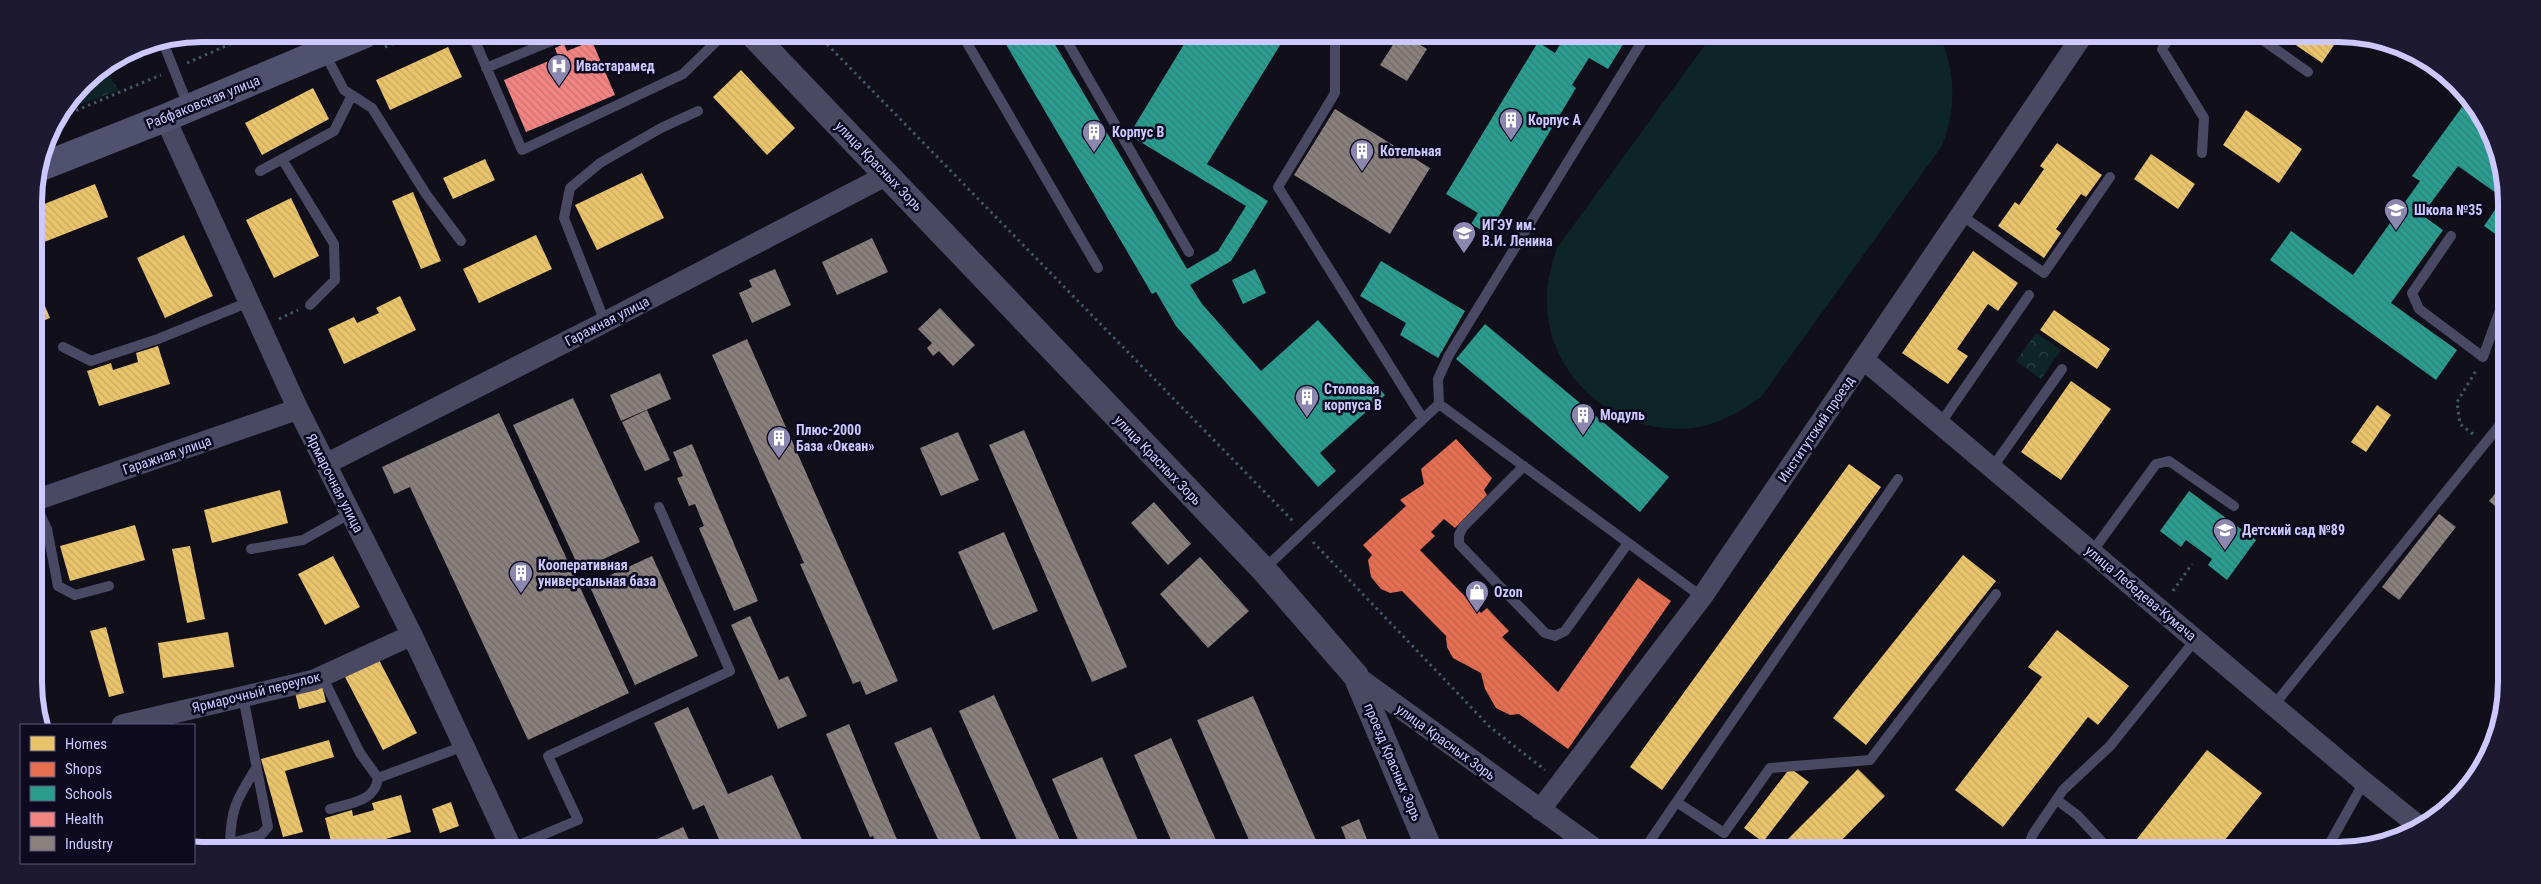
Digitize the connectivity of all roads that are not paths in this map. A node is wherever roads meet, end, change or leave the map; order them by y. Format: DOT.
graph roads {
  1 [pos="344,43"];
  2 [pos="476,43"];
  3 [pos="547,43"];
  4 [pos="714,43"];
  5 [pos="772,43"];
  6 [pos="967,43"];
  7 [pos="1068,43"];
  8 [pos="1335,43"];
  9 [pos="1641,43"];
  10 [pos="2077,43"];
  11 [pos="2166,43"];
  12 [pos="2267,43"];
  13 [pos="165,47"];
  14 [pos="323,52"];
  15 [pos="486,68"];
  16 [pos="2308,72"];
  17 [pos="352,95"];
  18 [pos="189,108"];
  19 [pos="698,111"];
  20 [pos="165,118"];
  21 [pos="2202,153"];
  22 [pos="282,159"];
  23 [pos="47,165"];
  24 [pos="260,171"];
  25 [pos="887,175"];
  26 [pos="2110,177"];
  27 [pos="1961,215"];
  28 [pos="2451,236"];
  29 [pos="461,241"];
  30 [pos="1189,252"];
  31 [pos="1098,268"];
  32 [pos="2029,295"];
  33 [pos="249,302"];
  34 [pos="310,305"];
  35 [pos="2498,316"];
  36 [pos="606,322"];
  37 [pos="63,347"];
  38 [pos="1863,359"];
  39 [pos="2062,369"];
  40 [pos="1439,404"];
  41 [pos="298,409"];
  42 [pos="1423,419"];
  43 [pos="1940,424"];
  44 [pos="2498,427"];
  45 [pos="326,464"];
  46 [pos="1524,466"];
  47 [pos="1992,468"];
  48 [pos="1898,479"];
  49 [pos="43,498"];
  50 [pos="2234,506"];
  51 [pos="659,508"];
  52 [pos="351,513"];
  53 [pos="43,521"];
  54 [pos="1628,543"];
  55 [pos="251,549"];
  56 [pos="2092,552"];
  57 [pos="1264,570"];
  58 [pos="109,586"];
  59 [pos="1996,594"];
  60 [pos="1702,597"];
  61 [pos="412,635"];
  62 [pos="2196,639"];
  63 [pos="322,676"];
  64 [pos="1356,676"];
  65 [pos="243,696"];
  66 [pos="2274,704"];
  67 [pos="126,724"];
  68 [pos="464,746"];
  69 [pos="256,768"];
  70 [pos="378,778"];
  71 [pos="2364,782"];
  72 [pos="2057,800"];
  73 [pos="1678,802"];
  74 [pos="330,809"];
  75 [pos="1540,810"];
  76 [pos="2414,822"];
  77 [pos="1426,841"];
  78 [pos="1585,841"];
  79 [pos="1650,841"];
  80 [pos="2030,841"];
  81 [pos="2101,841"];
  82 [pos="2331,841"];
  83 [pos="227,842"];
  84 [pos="235,842"];
  85 [pos="509,842"];
  86 [pos="526,842"];
  1 -- 14 [label="main road, Рабфаковская улица"];
  2 -- 15 [label="lane"];
  3 -- 15 [label="lane"];
  4 -- 15 [label="lane"];
  5 -- 25 [label="street, улица Красных Зорь"];
  6 -- 31 [label="lane"];
  7 -- 30 [label="lane"];
  8 -- 42 [label="lane"];
  9 -- 40 [label="lane"];
  10 -- 27 [label="street, Институтский проезд"];
  11 -- 21 [label="lane"];
  12 -- 16 [label="lane"];
  13 -- 18 [label="lane"];
  14 -- 17 [label="lane"];
  14 -- 18 [label="main road, Рабфаковская улица"];
  17 -- 22 [label="lane"];
  17 -- 29 [label="lane"];
  18 -- 20 [label="main road, Рабфаковская улица"];
  19 -- 36 [label="lane"];
  20 -- 23 [label="main road, Рабфаковская улица"];
  20 -- 33 [label="street, Ярмарочная улица"];
  22 -- 24 [label="lane"];
  22 -- 34 [label="lane"];
  25 -- 36 [label="street, Гаражная улица"];
  25 -- 57 [label="street, улица Красных Зорь"];
  26 -- 27 [label="lane"];
  27 -- 38 [label="street, Институтский проезд"];
  28 -- 35 [label="lane"];
  32 -- 43 [label="lane"];
  33 -- 37 [label="lane"];
  33 -- 41 [label="street, Ярмарочная улица"];
  36 -- 45 [label="street, Гаражная улица"];
  38 -- 43 [label="street, улица Лебедева-Кумача"];
  38 -- 60 [label="street, Институтский проезд"];
  39 -- 47 [label="lane"];
  40 -- 42 [label="lane"];
  40 -- 46 [label="lane"];
  41 -- 45 [label="street, Ярмарочная улица"];
  41 -- 49 [label="street, Гаражная улица"];
  42 -- 57 [label="lane"];
  43 -- 47 [label="street, улица Лебедева-Кумача"];
  44 -- 66 [label="lane"];
  45 -- 52 [label="street, Ярмарочная улица"];
  46 -- 54 [label="lane"];
  46 -- 54 [label="lane"];
  47 -- 56 [label="street, улица Лебедева-Кумача"];
  48 -- 73 [label="lane"];
  50 -- 56 [label="lane"];
  51 -- 86 [label="lane"];
  52 -- 55 [label="lane"];
  52 -- 61 [label="street, Ярмарочная улица"];
  53 -- 58 [label="lane"];
  54 -- 60 [label="lane"];
  56 -- 62 [label="street, улица Лебедева-Кумача"];
  57 -- 64 [label="street, улица Красных Зорь"];
  59 -- 73 [label="lane"];
  60 -- 75 [label="street, Институтский проезд"];
  61 -- 63 [label="street, Ярмарочный переулок"];
  61 -- 68 [label="street, Ярмарочная улица"];
  62 -- 66 [label="street, улица Лебедева-Кумача"];
  62 -- 72 [label="lane"];
  63 -- 65 [label="street, Ярмарочный переулок"];
  63 -- 70 [label="lane"];
  64 -- 75 [label="street, улица Красных Зорь"];
  64 -- 77 [label="street, проезд Красных Зорь"];
  65 -- 67 [label="street, Ярмарочный переулок"];
  65 -- 69 [label="lane"];
  66 -- 71 [label="street, улица Лебедева-Кумача"];
  68 -- 70 [label="lane"];
  68 -- 85 [label="street, Ярмарочная улица"];
  69 -- 83 [label="lane"];
  69 -- 84 [label="lane"];
  70 -- 74 [label="lane"];
  71 -- 76 [label="street, улица Лебедева-Кумача"];
  71 -- 82 [label="lane"];
  72 -- 80 [label="lane"];
  72 -- 81 [label="lane"];
  73 -- 79 [label="lane"];
  75 -- 78 [label="street, улица Красных Зорь"];
}
